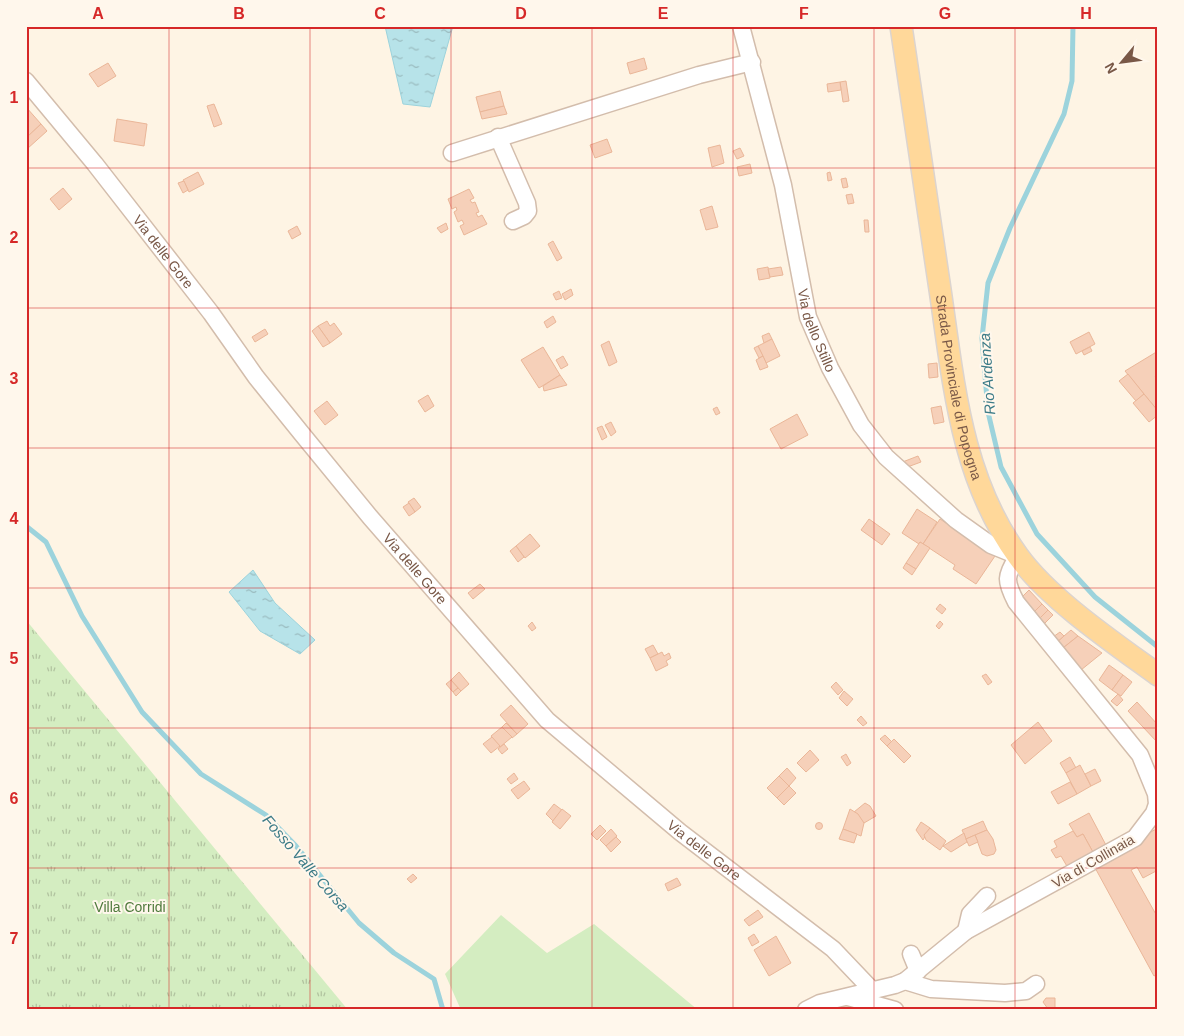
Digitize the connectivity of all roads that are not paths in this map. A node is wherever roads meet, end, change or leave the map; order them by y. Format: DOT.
graph roads {
  1 [pos="741,26"];
  2 [pos="901,26"];
  3 [pos="752,62"];
  4 [pos="26,81"];
  5 [pos="498,137"];
  6 [pos="452,153"];
  7 [pos="513,222"];
  8 [pos="1018,556"];
  9 [pos="1158,675"];
  10 [pos="987,896"];
  11 [pos="966,930"];
  12 [pos="911,954"];
  13 [pos="912,976"];
  14 [pos="1036,984"];
  15 [pos="872,990"];
  16 [pos="848,998"];
  17 [pos="806,1010"];
  18 [pos="896,1010"];
  1 -- 3 [label="street, Via dello Stillo"];
  2 -- 8 [label="main road, Strada Provinciale di Popogna"];
  3 -- 5 [label="street"];
  3 -- 8 [label="street, Via dello Stillo"];
  4 -- 15 [label="street, Via delle Gore"];
  5 -- 6 [label="street"];
  5 -- 7 [label="street"];
  8 -- 9 [label="main road, Strada Provinciale di Popogna"];
  8 -- 11 [label="street, Via di Collinaia"];
  10 -- 11 [label="street"];
  11 -- 13 [label="street, Via di Collinaia"];
  12 -- 13 [label="street"];
  13 -- 14 [label="street"];
  13 -- 15 [label="street, Via di Collinaia"];
  15 -- 16 [label="street, Via di Collinaia"];
  16 -- 17 [label="street, Via di Collinaia"];
  16 -- 18 [label="street"];
}
